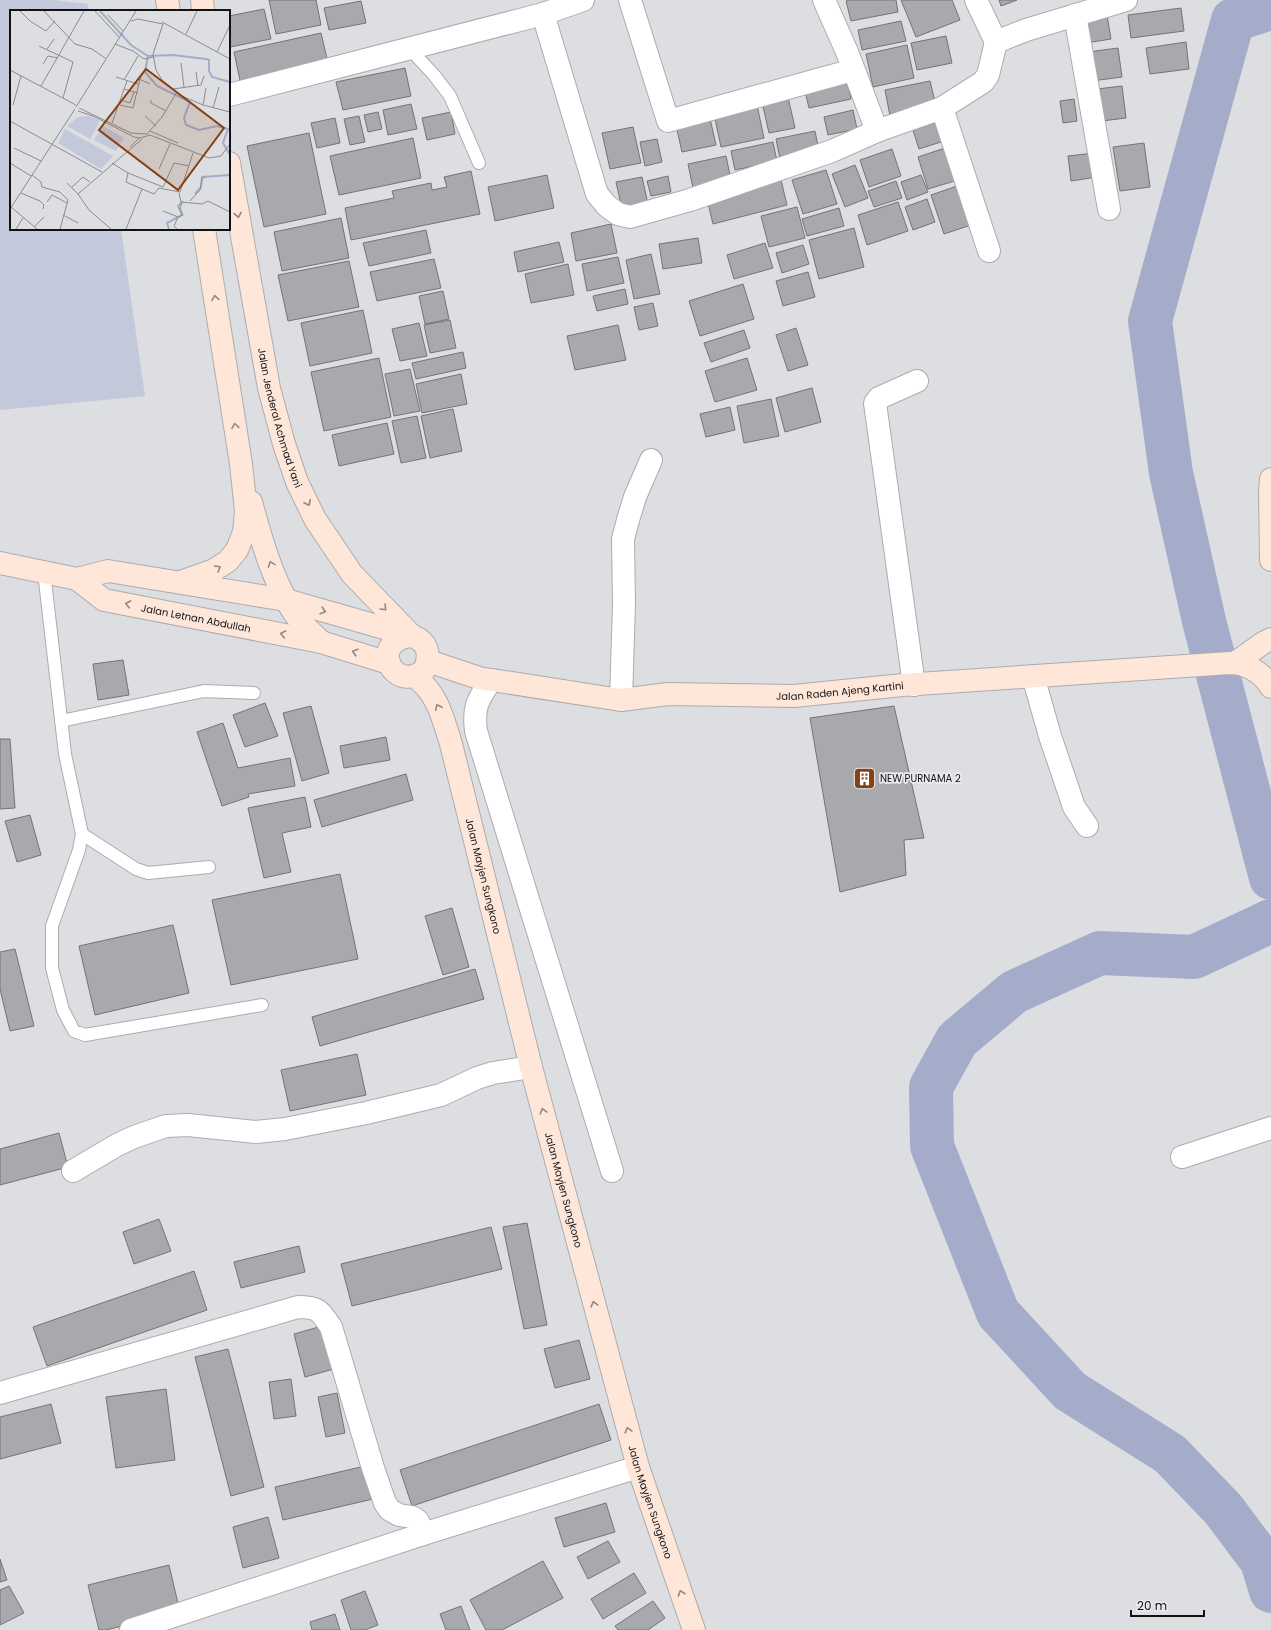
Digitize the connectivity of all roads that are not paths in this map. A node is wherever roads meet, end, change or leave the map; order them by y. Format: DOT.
graph roads {
  1 [pos="168,0"];
  2 [pos="202,0"];
  3 [pos="583,0"];
  4 [pos="630,0"];
  5 [pos="824,0"];
  6 [pos="976,0"];
  7 [pos="1126,0"];
  8 [pos="169,10"];
  9 [pos="203,10"];
  10 [pos="543,14"];
  11 [pos="1075,15"];
  12 [pos="996,42"];
  13 [pos="409,48"];
  14 [pos="853,70"];
  15 [pos="230,95"];
  16 [pos="942,108"];
  17 [pos="877,131"];
  18 [pos="479,163"];
  19 [pos="230,169"];
  20 [pos="1109,210"];
  21 [pos="204,230"];
  22 [pos="989,251"];
  23 [pos="916,381"];
  24 [pos="651,460"];
  25 [pos="242,464"];
  26 [pos="1271,479"];
  27 [pos="1271,560"];
  28 [pos="0,563"];
  29 [pos="44,572"];
  30 [pos="77,579"];
  31 [pos="182,582"];
  32 [pos="286,600"];
  33 [pos="412,636"];
  34 [pos="1271,639"];
  35 [pos="321,642"];
  36 [pos="389,663"];
  37 [pos="1232,663"];
  38 [pos="421,668"];
  39 [pos="1033,676"];
  40 [pos="491,680"];
  41 [pos="914,685"];
  42 [pos="1271,687"];
  43 [pos="254,693"];
  44 [pos="621,700"];
  45 [pos="62,721"];
  46 [pos="1086,826"];
  47 [pos="82,834"];
  48 [pos="209,867"];
  49 [pos="262,1005"];
  50 [pos="531,1067"];
  51 [pos="1271,1128"];
  52 [pos="1182,1156"];
  53 [pos="73,1171"];
  54 [pos="612,1171"];
  55 [pos="0,1393"];
  56 [pos="638,1467"];
  57 [pos="423,1534"];
  58 [pos="131,1630"];
  59 [pos="694,1630"];
  1 -- 8 [label="street"];
  2 -- 9 [label="street"];
  3 -- 10 [label="street"];
  4 -- 14 [label="street"];
  5 -- 14 [label="street"];
  6 -- 12 [label="street"];
  7 -- 11 [label="street"];
  10 -- 13 [label="street"];
  10 -- 17 [label="street"];
  11 -- 12 [label="street"];
  11 -- 20 [label="street"];
  12 -- 16 [label="street"];
  13 -- 15 [label="street"];
  13 -- 18 [label="lane"];
  14 -- 17 [label="street"];
  16 -- 17 [label="street"];
  16 -- 22 [label="street"];
  19 -- 33 [label="street, Jalan Jenderal Achmad Yani, one-way"];
  25 -- 21 [label="street, one-way"];
  23 -- 41 [label="street"];
  24 -- 44 [label="street"];
  31 -- 25 [label="street, one-way"];
  32 -- 25 [label="street, one-way"];
  26 -- 27 [label="street"];
  28 -- 29 [label="street, Jalan Letnan Abdullah"];
  29 -- 30 [label="street, Jalan Letnan Abdullah"];
  29 -- 45 [label="lane"];
  30 -- 31 [label="street, Jalan Letnan Abdullah"];
  35 -- 30 [label="street, Jalan Letnan Abdullah, one-way"];
  31 -- 32 [label="street, Jalan Letnan Abdullah"];
  32 -- 33 [label="street, Jalan Letnan Abdullah, one-way"];
  32 -- 35 [label="street"];
  33 -- 36 [label="street"];
  33 -- 38 [label="street"];
  34 -- 37 [label="street"];
  36 -- 35 [label="street, Jalan Letnan Abdullah, one-way"];
  36 -- 38 [label="street"];
  37 -- 39 [label="street, Jalan Raden Ajeng Kartini"];
  37 -- 42 [label="street"];
  38 -- 40 [label="street, Jalan Raden Ajeng Kartini"];
  50 -- 38 [label="street, Jalan Mayjen Sungkono, one-way"];
  39 -- 41 [label="street, Jalan Raden Ajeng Kartini"];
  39 -- 46 [label="street"];
  40 -- 44 [label="street, Jalan Raden Ajeng Kartini"];
  40 -- 54 [label="street"];
  41 -- 44 [label="street, Jalan Raden Ajeng Kartini"];
  43 -- 45 [label="lane"];
  45 -- 47 [label="lane"];
  47 -- 48 [label="lane"];
  47 -- 49 [label="lane"];
  50 -- 53 [label="street"];
  56 -- 50 [label="street, Jalan Mayjen Sungkono, one-way"];
  51 -- 52 [label="street"];
  55 -- 57 [label="street"];
  56 -- 57 [label="street"];
  59 -- 56 [label="street, Jalan Mayjen Sungkono, one-way"];
  57 -- 58 [label="street"];
}
